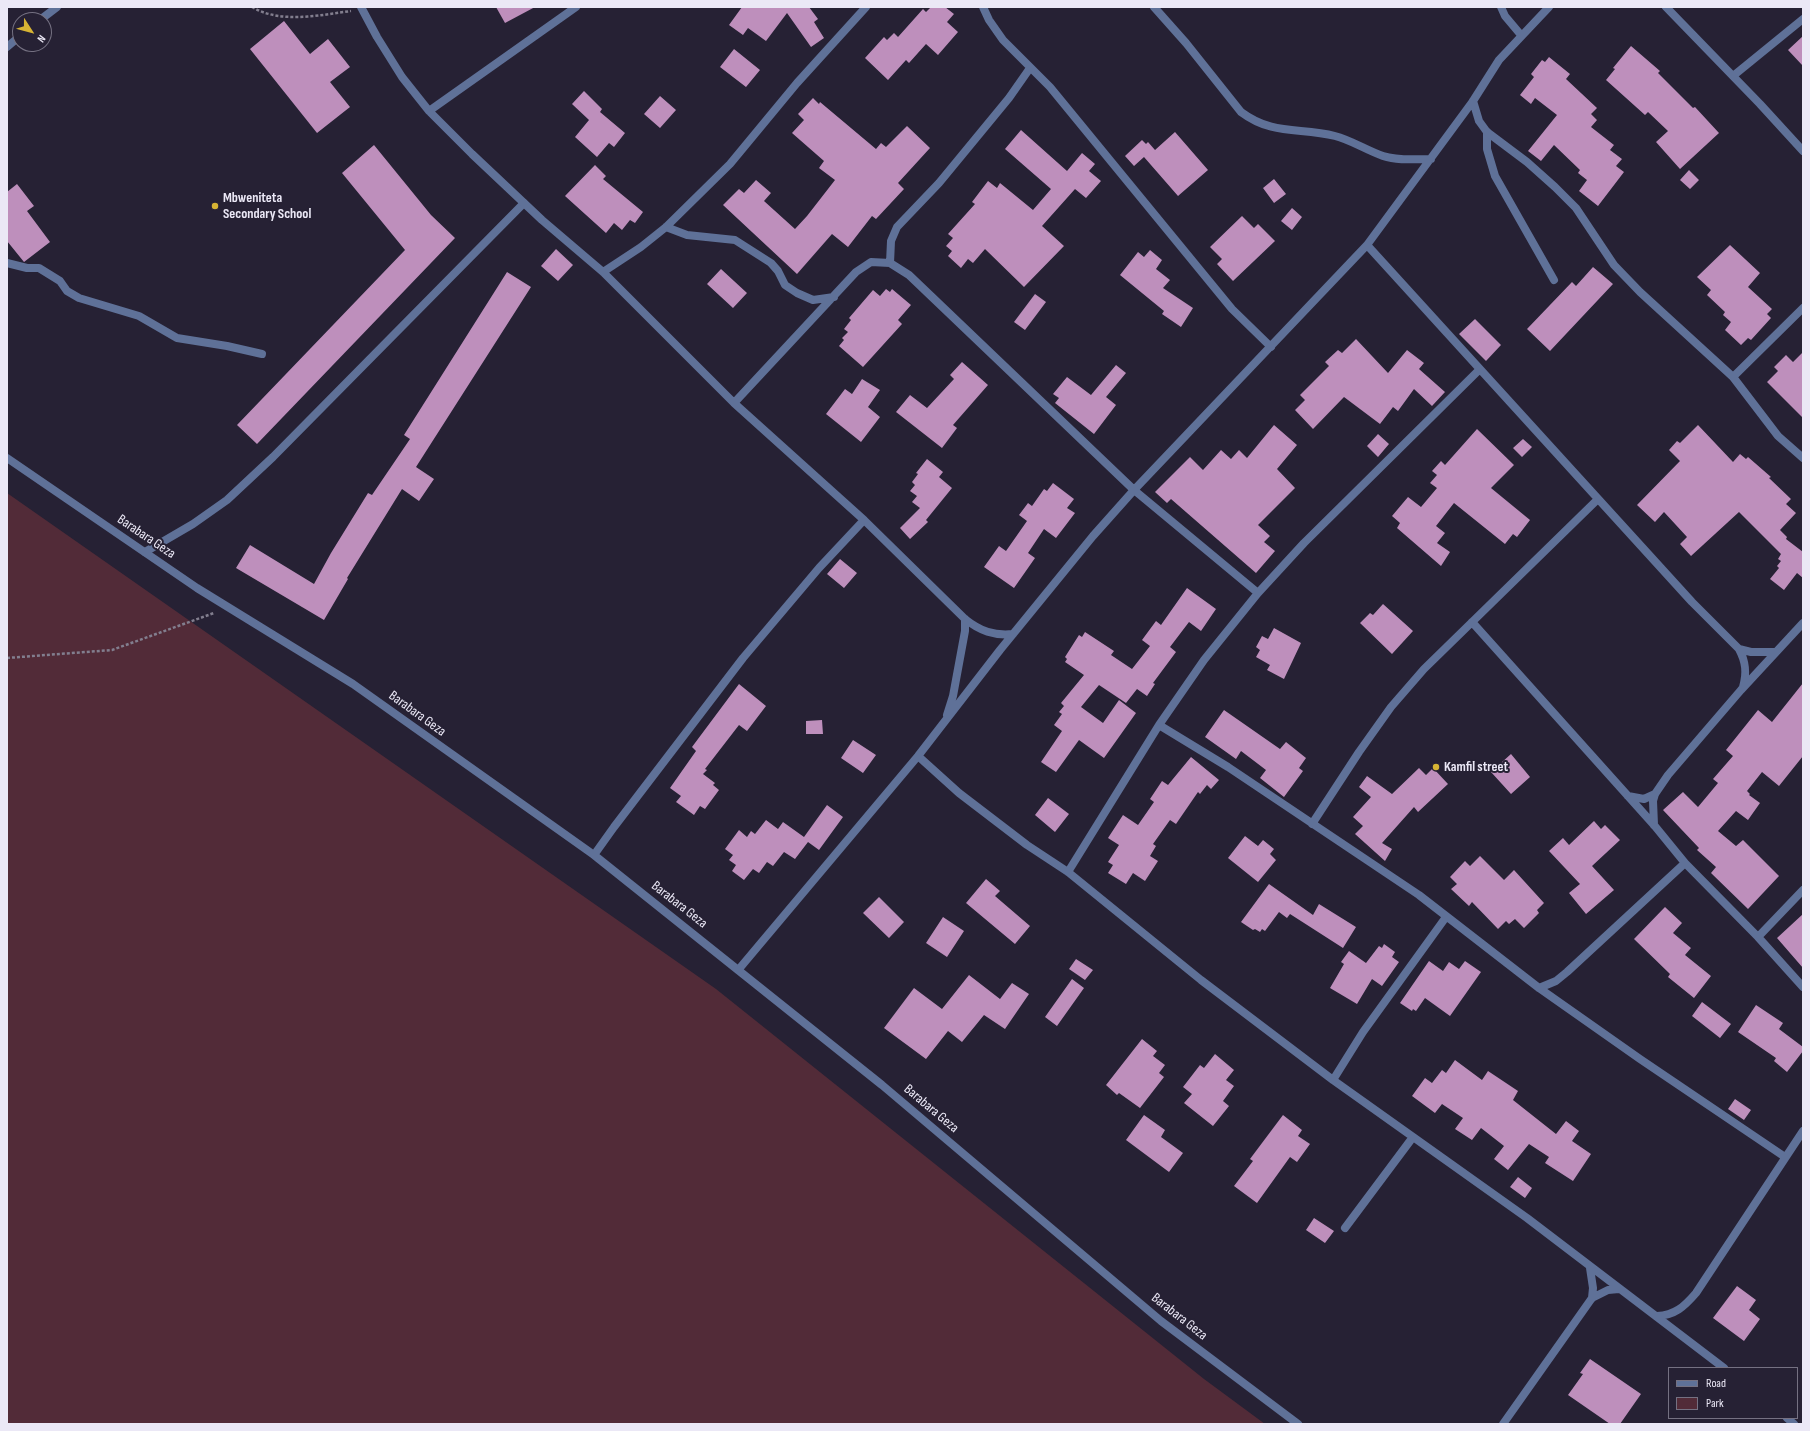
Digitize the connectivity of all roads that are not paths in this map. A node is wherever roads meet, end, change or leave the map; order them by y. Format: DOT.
graph roads {
  1 [pos="576,7"];
  2 [pos="866,7"];
  3 [pos="983,7"];
  4 [pos="1154,7"];
  5 [pos="1501,7"];
  6 [pos="1549,7"];
  7 [pos="1666,7"];
  8 [pos="362,8"];
  9 [pos="1803,19"];
  10 [pos="1521,35"];
  11 [pos="1030,68"];
  12 [pos="1732,76"];
  13 [pos="1473,101"];
  14 [pos="429,111"];
  15 [pos="1487,132"];
  16 [pos="1803,151"];
  17 [pos="1431,159"];
  18 [pos="524,203"];
  19 [pos="666,227"];
  20 [pos="1366,245"];
  21 [pos="7,263"];
  22 [pos="890,263"];
  23 [pos="603,272"];
  24 [pos="1554,280"];
  25 [pos="834,297"];
  26 [pos="1803,308"];
  27 [pos="1271,347"];
  28 [pos="262,354"];
  29 [pos="1479,370"];
  30 [pos="1733,377"];
  31 [pos="734,402"];
  32 [pos="7,458"];
  33 [pos="1803,458"];
  34 [pos="1134,490"];
  35 [pos="1598,499"];
  36 [pos="864,520"];
  37 [pos="145,552"];
  38 [pos="1258,593"];
  39 [pos="965,619"];
  40 [pos="1472,622"];
  41 [pos="1803,623"];
  42 [pos="1013,634"];
  43 [pos="1739,649"];
  44 [pos="1775,652"];
  45 [pos="1742,690"];
  46 [pos="946,719"];
  47 [pos="1159,725"];
  48 [pos="918,756"];
  49 [pos="1655,794"];
  50 [pos="1627,795"];
  51 [pos="1312,824"];
  52 [pos="1654,826"];
  53 [pos="594,855"];
  54 [pos="1685,863"];
  55 [pos="1068,872"];
  56 [pos="1803,890"];
  57 [pos="1446,916"];
  58 [pos="1758,938"];
  59 [pos="739,969"];
  60 [pos="1803,986"];
  61 [pos="1539,988"];
  62 [pos="1334,1080"];
  63 [pos="1803,1131"];
  64 [pos="1413,1137"];
  65 [pos="1785,1157"];
  66 [pos="1345,1228"];
  67 [pos="1590,1268"];
  68 [pos="1619,1289"];
  69 [pos="1592,1298"];
  70 [pos="1657,1316"];
  71 [pos="1716,1364"];
  72 [pos="1298,1424"];
  73 [pos="1503,1424"];
  1 -- 14 [label="street"];
  2 -- 19 [label="street"];
  3 -- 11 [label="street"];
  4 -- 17 [label="street"];
  5 -- 10 [label="street"];
  6 -- 10 [label="street"];
  7 -- 12 [label="street"];
  8 -- 14 [label="street"];
  9 -- 12 [label="street"];
  10 -- 13 [label="street"];
  11 -- 22 [label="street"];
  11 -- 27 [label="street"];
  12 -- 16 [label="street"];
  13 -- 15 [label="street"];
  13 -- 17 [label="street"];
  14 -- 18 [label="street"];
  15 -- 24 [label="street"];
  15 -- 30 [label="street"];
  17 -- 20 [label="street"];
  18 -- 23 [label="street"];
  18 -- 37 [label="street"];
  19 -- 23 [label="street"];
  19 -- 25 [label="street"];
  20 -- 27 [label="street"];
  20 -- 29 [label="street"];
  21 -- 28 [label="street"];
  22 -- 25 [label="street"];
  22 -- 34 [label="street"];
  23 -- 31 [label="street"];
  25 -- 31 [label="street"];
  26 -- 30 [label="street"];
  27 -- 34 [label="street"];
  29 -- 35 [label="street"];
  29 -- 38 [label="street"];
  30 -- 33 [label="street"];
  31 -- 36 [label="street"];
  32 -- 37 [label="street, Barabara Geza"];
  34 -- 38 [label="street"];
  34 -- 42 [label="street"];
  35 -- 40 [label="street"];
  35 -- 43 [label="street"];
  36 -- 39 [label="street"];
  36 -- 53 [label="street"];
  37 -- 53 [label="street, Barabara Geza"];
  38 -- 47 [label="street"];
  39 -- 42 [label="street"];
  39 -- 46 [label="street"];
  40 -- 50 [label="street"];
  40 -- 51 [label="street"];
  41 -- 44 [label="street"];
  42 -- 46 [label="street"];
  43 -- 44 [label="street"];
  43 -- 45 [label="street"];
  44 -- 45 [label="street"];
  45 -- 49 [label="street"];
  46 -- 48 [label="street"];
  47 -- 51 [label="street"];
  47 -- 55 [label="street"];
  48 -- 55 [label="street"];
  48 -- 59 [label="street"];
  49 -- 50 [label="street"];
  49 -- 52 [label="street"];
  50 -- 52 [label="street"];
  51 -- 57 [label="street"];
  52 -- 54 [label="street"];
  53 -- 59 [label="street, Barabara Geza"];
  54 -- 58 [label="street"];
  54 -- 61 [label="street"];
  55 -- 62 [label="street"];
  56 -- 58 [label="street"];
  57 -- 61 [label="street"];
  57 -- 62 [label="street"];
  58 -- 60 [label="street"];
  59 -- 72 [label="street, Barabara Geza"];
  61 -- 65 [label="street"];
  62 -- 64 [label="street"];
  63 -- 65 [label="street"];
  64 -- 66 [label="street"];
  64 -- 67 [label="street"];
  65 -- 70 [label="street"];
  67 -- 68 [label="street"];
  67 -- 69 [label="street"];
  68 -- 69 [label="street"];
  68 -- 70 [label="street"];
  69 -- 73 [label="street"];
  70 -- 71 [label="street"];
}
